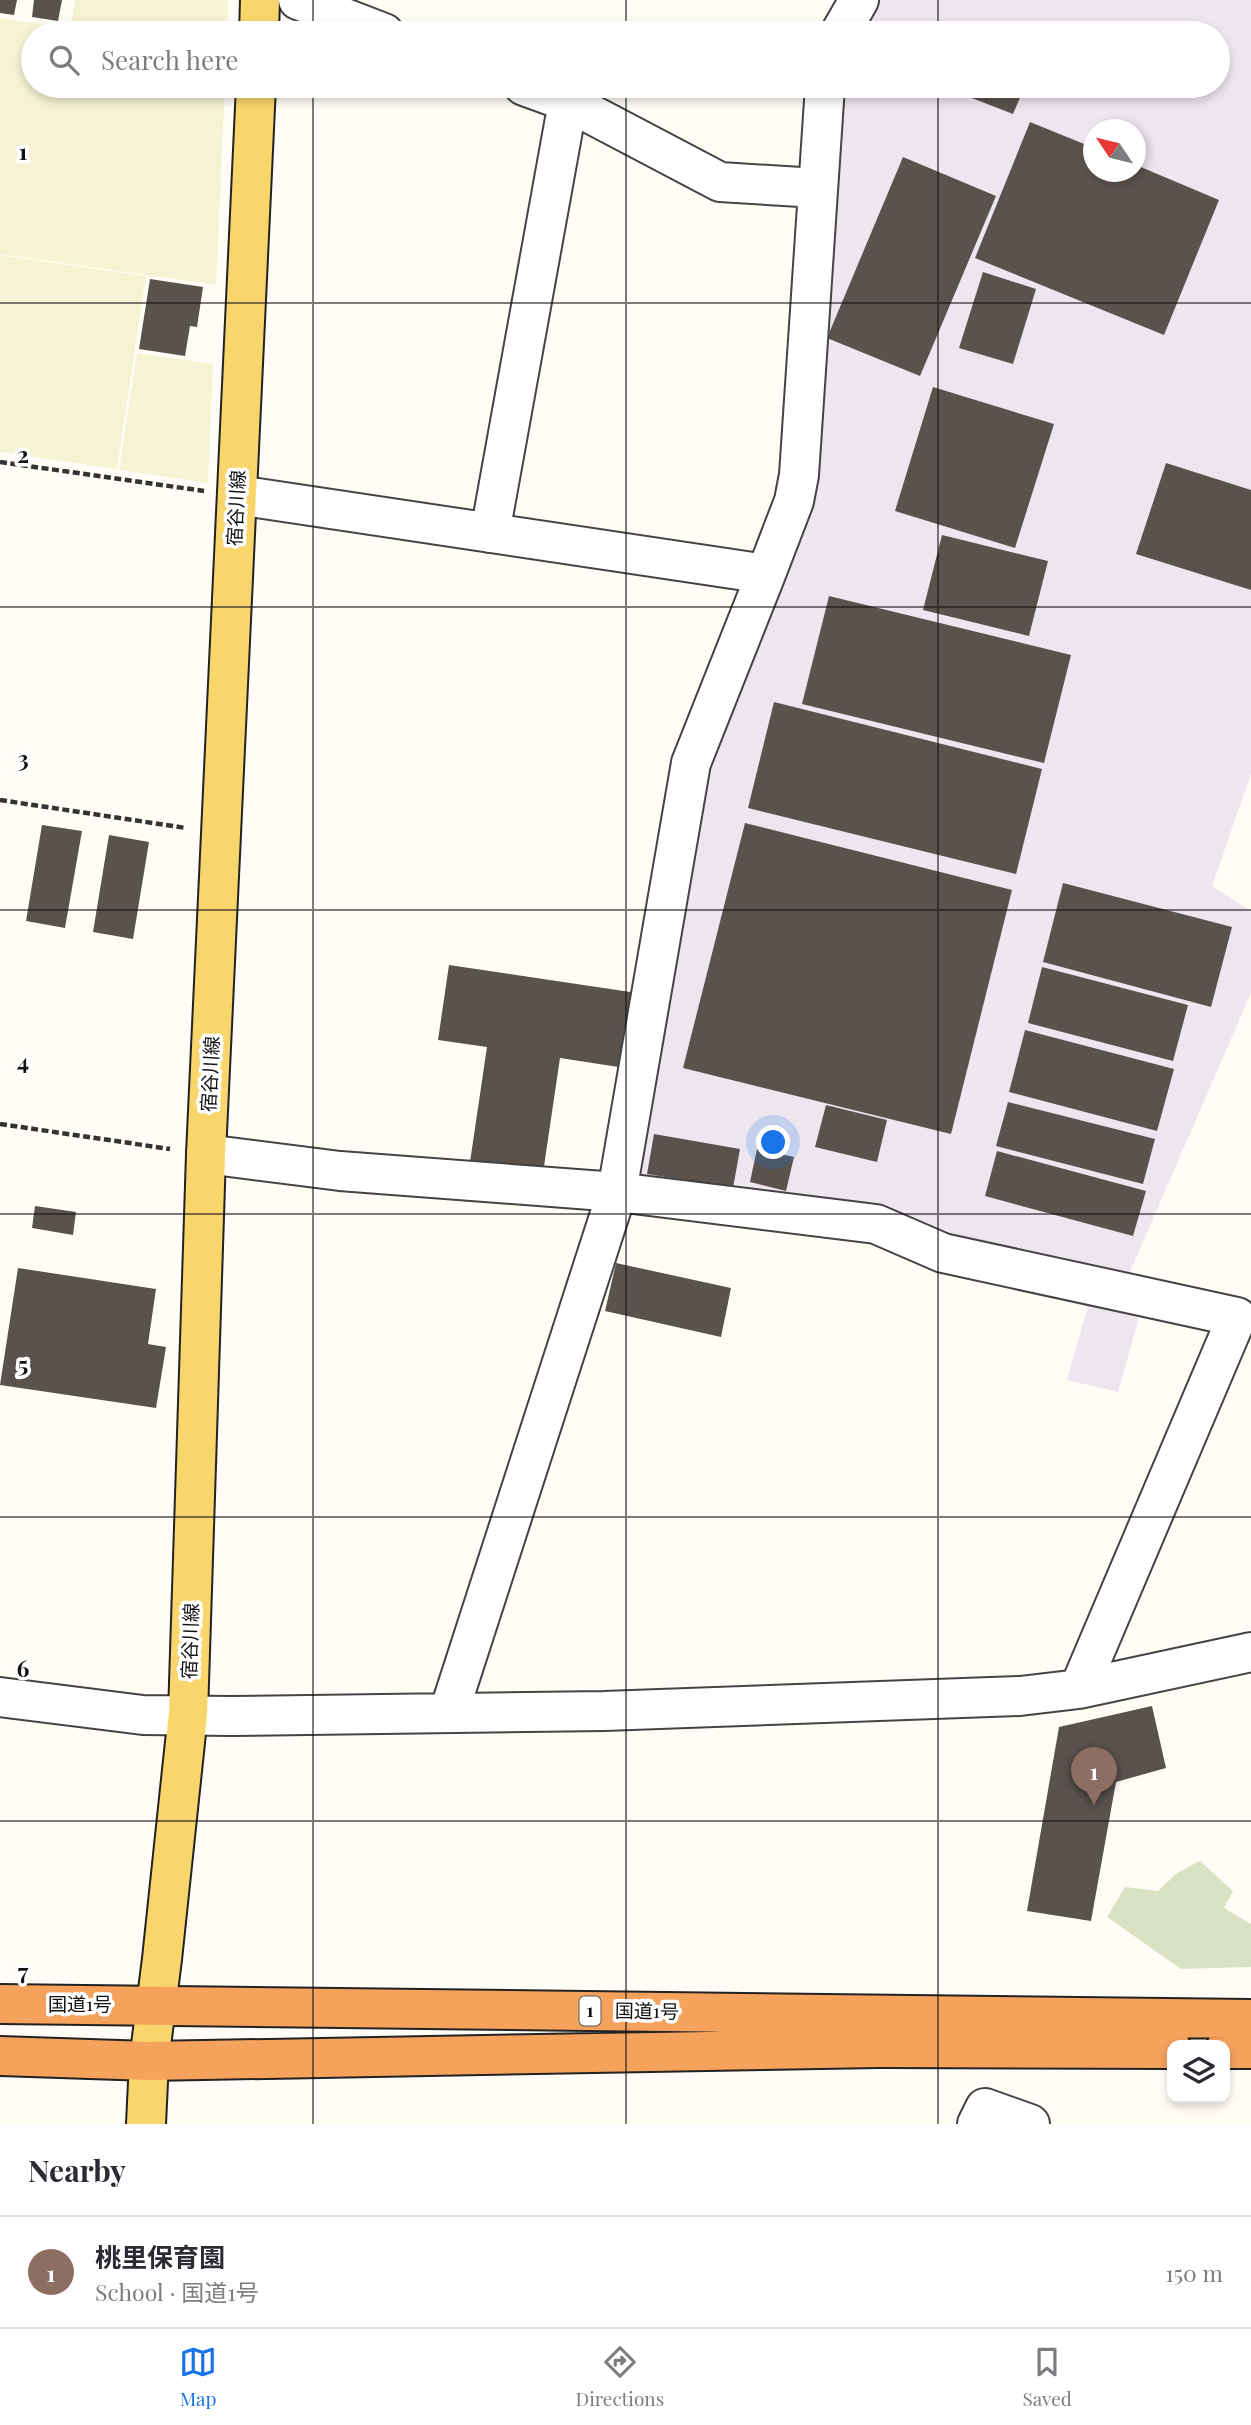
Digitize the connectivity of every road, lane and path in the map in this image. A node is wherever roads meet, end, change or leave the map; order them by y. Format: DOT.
graph roads {
  1 [pos="260,0"];
  2 [pos="298,0"];
  3 [pos="859,0"];
  4 [pos="259,21"];
  5 [pos="353,21"];
  6 [pos="847,21"];
  7 [pos="255,98"];
  8 [pos="557,98"];
  9 [pos="824,98"];
  10 [pos="568,102"];
  11 [pos="817,188"];
  12 [pos="0,462"];
  13 [pos="237,495"];
  14 [pos="490,533"];
  15 [pos="766,574"];
  16 [pos="0,800"];
  17 [pos="222,834"];
  18 [pos="0,1124"];
  19 [pos="206,1154"];
  20 [pos="617,1192"];
  21 [pos="1244,1318"];
  22 [pos="1251,1651"];
  23 [pos="1079,1689"];
  24 [pos="0,1697"];
  25 [pos="449,1712"];
  26 [pos="188,1714"];
  27 [pos="0,2004"];
  28 [pos="157,2005"];
  29 [pos="1251,2019"];
  30 [pos="1167,2049"];
  31 [pos="1230,2049"];
  32 [pos="1251,2049"];
  33 [pos="0,2056"];
  34 [pos="149,2061"];
  35 [pos="146,2124"];
  36 [pos="977,2124"];
  37 [pos="1030,2124"];
  1 -- 4 [label="main road"];
  2 -- 5 [label="street"];
  3 -- 6 [label="street"];
  7 -- 13 [label="main road, 宿谷川線"];
  8 -- 10 [label="street"];
  9 -- 11 [label="street"];
  10 -- 11 [label="street"];
  10 -- 14 [label="street"];
  11 -- 15 [label="street"];
  12 -- 13 [label="path"];
  13 -- 14 [label="street"];
  13 -- 17 [label="main road, 宿谷川線"];
  14 -- 15 [label="street"];
  15 -- 20 [label="street"];
  16 -- 17 [label="path"];
  17 -- 19 [label="main road, 宿谷川線"];
  18 -- 19 [label="path"];
  19 -- 20 [label="street"];
  19 -- 26 [label="main road, 宿谷川線"];
  20 -- 21 [label="street"];
  20 -- 25 [label="street"];
  21 -- 23 [label="street"];
  22 -- 23 [label="street"];
  23 -- 25 [label="street"];
  24 -- 26 [label="street"];
  25 -- 26 [label="street"];
  26 -- 28 [label="main road, 宿谷川線"];
  27 -- 28 [label="highway, 国道1号 / 1"];
  28 -- 29 [label="highway, 国道1号 / 1"];
  28 -- 34 [label="main road, 宿谷川線"];
  30 -- 34 [label="highway, 国道1号 / 1"];
  31 -- 32 [label="highway"];
  33 -- 34 [label="highway, 国道1号 / 1"];
  34 -- 35 [label="main road, 宿谷川線"];
  36 -- 37 [label="street"];
}
